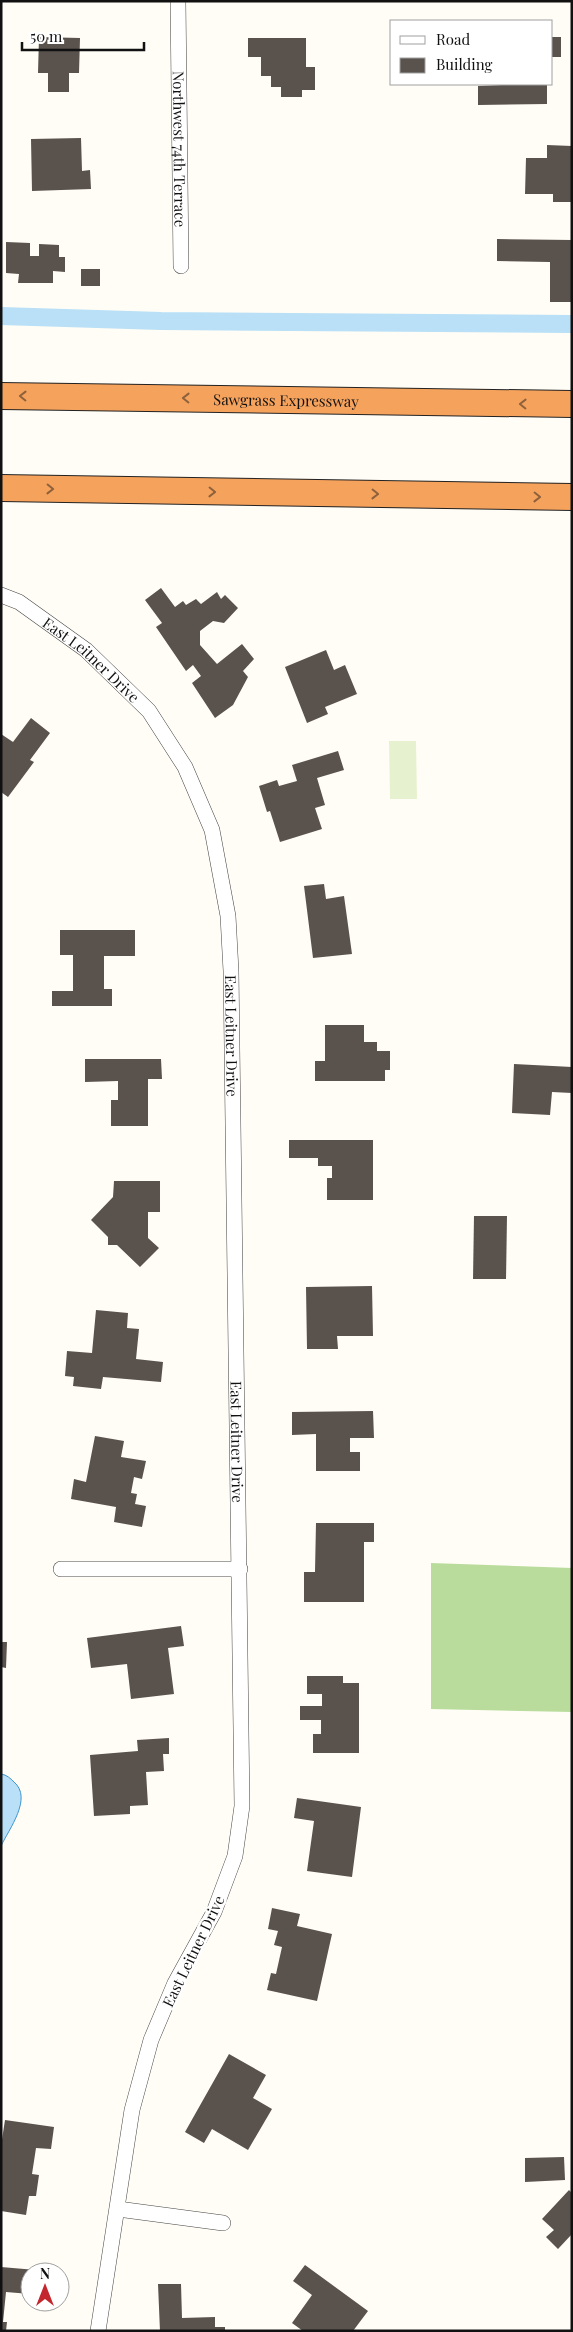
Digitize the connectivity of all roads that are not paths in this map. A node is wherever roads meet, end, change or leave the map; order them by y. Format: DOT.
graph roads {
  1 [pos="178,1"];
  2 [pos="181,266"];
  3 [pos="1,396"];
  4 [pos="572,404"];
  5 [pos="1,488"];
  6 [pos="572,497"];
  7 [pos="1,595"];
  8 [pos="61,1569"];
  9 [pos="240,1569"];
  10 [pos="118,2209"];
  11 [pos="223,2223"];
  12 [pos="98,2331"];
  1 -- 2 [label="street, Northwest 74th Terrace"];
  4 -- 3 [label="highway, Sawgrass Expressway, one-way"];
  5 -- 6 [label="highway, one-way"];
  7 -- 9 [label="street, East Leitner Drive"];
  8 -- 9 [label="street"];
  9 -- 10 [label="street, East Leitner Drive"];
  10 -- 11 [label="street"];
  10 -- 12 [label="street, East Leitner Drive"];
}
